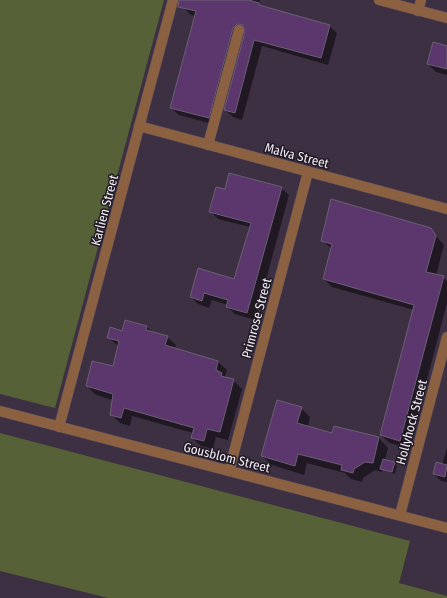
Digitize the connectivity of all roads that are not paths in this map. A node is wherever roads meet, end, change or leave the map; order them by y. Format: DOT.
graph roads {
  1 [pos="173,0"];
  2 [pos="379,0"];
  3 [pos="420,0"];
  4 [pos="418,11"];
  5 [pos="447,18"];
  6 [pos="239,30"];
  7 [pos="139,126"];
  8 [pos="208,145"];
  9 [pos="308,172"];
  10 [pos="447,209"];
  11 [pos="447,337"];
  12 [pos="0,411"];
  13 [pos="59,427"];
  14 [pos="229,471"];
  15 [pos="400,515"];
  16 [pos="447,528"];
  1 -- 7 [label="street, Karlien Street"];
  2 -- 4 [label="street"];
  3 -- 4 [label="street"];
  4 -- 5 [label="street"];
  6 -- 8 [label="street"];
  7 -- 8 [label="street, Malva Street"];
  7 -- 13 [label="street, Karlien Street"];
  8 -- 9 [label="street, Malva Street"];
  9 -- 10 [label="street, Malva Street"];
  9 -- 14 [label="street, Primrose Street"];
  11 -- 15 [label="street, Hollyhock Street"];
  12 -- 13 [label="street, Gousblom Street"];
  13 -- 14 [label="street, Gousblom Street"];
  14 -- 15 [label="street, Gousblom Street"];
  15 -- 16 [label="street, Gousblom Street"];
}
